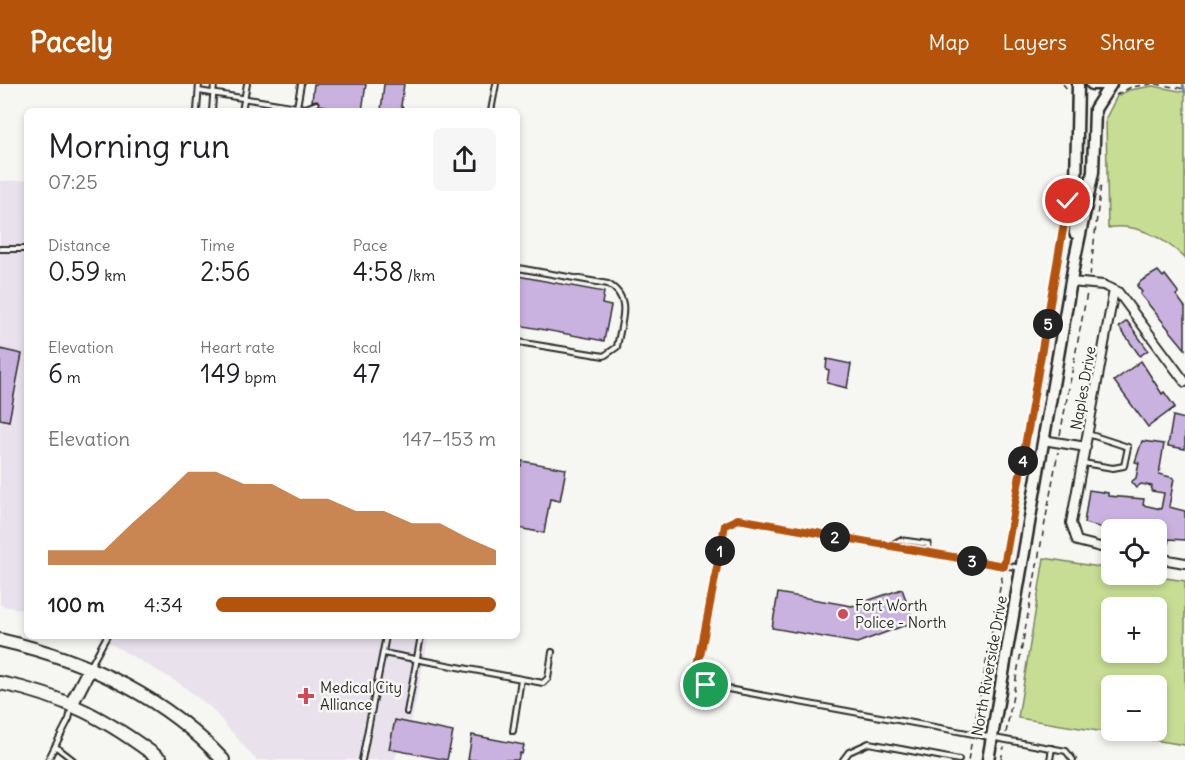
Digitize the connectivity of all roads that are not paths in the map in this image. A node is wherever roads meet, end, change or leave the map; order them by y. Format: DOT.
graph roads {
  1 [pos="199,84"];
  2 [pos="214,84"];
  3 [pos="247,84"];
  4 [pos="301,84"];
  5 [pos="496,84"];
  6 [pos="1092,84"];
  7 [pos="1111,84"];
  8 [pos="1074,88"];
  9 [pos="199,92"];
  10 [pos="214,93"];
  11 [pos="245,99"];
  12 [pos="316,104"];
  13 [pos="197,108"];
  14 [pos="212,108"];
  15 [pos="243,108"];
  16 [pos="291,108"];
  17 [pos="296,108"];
  18 [pos="306,108"];
  19 [pos="492,108"];
  20 [pos="0,249"];
  21 [pos="24,249"];
  22 [pos="1075,258"];
  23 [pos="520,268"];
  24 [pos="1071,282"];
  25 [pos="1114,290"];
  26 [pos="520,342"];
  27 [pos="1185,381"];
  28 [pos="1088,434"];
  29 [pos="1043,440"];
  30 [pos="1086,447"];
  31 [pos="1083,463"];
  32 [pos="889,546"];
  33 [pos="1101,547"];
  34 [pos="929,553"];
  35 [pos="1167,560"];
  36 [pos="1185,563"];
  37 [pos="1021,568"];
  38 [pos="105,639"];
  39 [pos="385,639"];
  40 [pos="420,639"];
  41 [pos="0,640"];
  42 [pos="552,652"];
  43 [pos="383,653"];
  44 [pos="417,660"];
  45 [pos="90,668"];
  46 [pos="521,679"];
  47 [pos="0,682"];
  48 [pos="72,703"];
  49 [pos="407,712"];
  50 [pos="513,731"];
  51 [pos="993,737"];
  52 [pos="55,746"];
  53 [pos="1052,748"];
  54 [pos="48,760"];
  55 [pos="73,760"];
  56 [pos="161,760"];
  57 [pos="223,760"];
  58 [pos="362,760"];
  59 [pos="843,760"];
  60 [pos="958,760"];
  61 [pos="988,760"];
  62 [pos="1050,760"];
  63 [pos="1073,760"];
  1 -- 9 [label="lane"];
  2 -- 10 [label="lane"];
  3 -- 11 [label="lane"];
  4 -- 17 [label="lane"];
  5 -- 19 [label="lane"];
  6 -- 7 [label="main road"];
  7 -- 22 [label="main road, North Riverside Drive"];
  8 -- 22 [label="main road, North Riverside Drive"];
  9 -- 10 [label="lane"];
  9 -- 13 [label="lane"];
  10 -- 11 [label="lane"];
  10 -- 14 [label="lane"];
  11 -- 15 [label="lane"];
  11 -- 16 [label="lane"];
  12 -- 18 [label="lane"];
  20 -- 21 [label="lane"];
  22 -- 24 [label="main road, North Riverside Drive"];
  23 -- 26 [label="lane"];
  24 -- 25 [label="street"];
  24 -- 29 [label="main road, North Riverside Drive"];
  25 -- 27 [label="street"];
  25 -- 28 [label="street, Naples Drive"];
  28 -- 30 [label="street, Naples Drive"];
  28 -- 31 [label="lane"];
  29 -- 30 [label="street, Naples Drive"];
  29 -- 37 [label="main road, North Riverside Drive"];
  30 -- 31 [label="street"];
  31 -- 33 [label="street"];
  32 -- 34 [label="lane"];
  32 -- 34 [label="lane"];
  32 -- 51 [label="lane"];
  34 -- 37 [label="lane"];
  35 -- 36 [label="street"];
  37 -- 51 [label="main road, North Riverside Drive"];
  38 -- 45 [label="lane"];
  39 -- 43 [label="lane"];
  40 -- 44 [label="lane"];
  41 -- 45 [label="main road"];
  42 -- 46 [label="lane"];
  43 -- 44 [label="lane"];
  43 -- 58 [label="lane"];
  44 -- 46 [label="lane"];
  44 -- 49 [label="lane"];
  45 -- 48 [label="main road"];
  45 -- 57 [label="main road"];
  46 -- 50 [label="lane"];
  47 -- 48 [label="main road"];
  48 -- 52 [label="lane"];
  48 -- 56 [label="main road"];
  51 -- 53 [label="lane"];
  51 -- 61 [label="main road, North Riverside Drive"];
  52 -- 54 [label="lane"];
  52 -- 55 [label="lane"];
  53 -- 62 [label="lane"];
  53 -- 63 [label="lane"];
  59 -- 60 [label="lane"];
}
